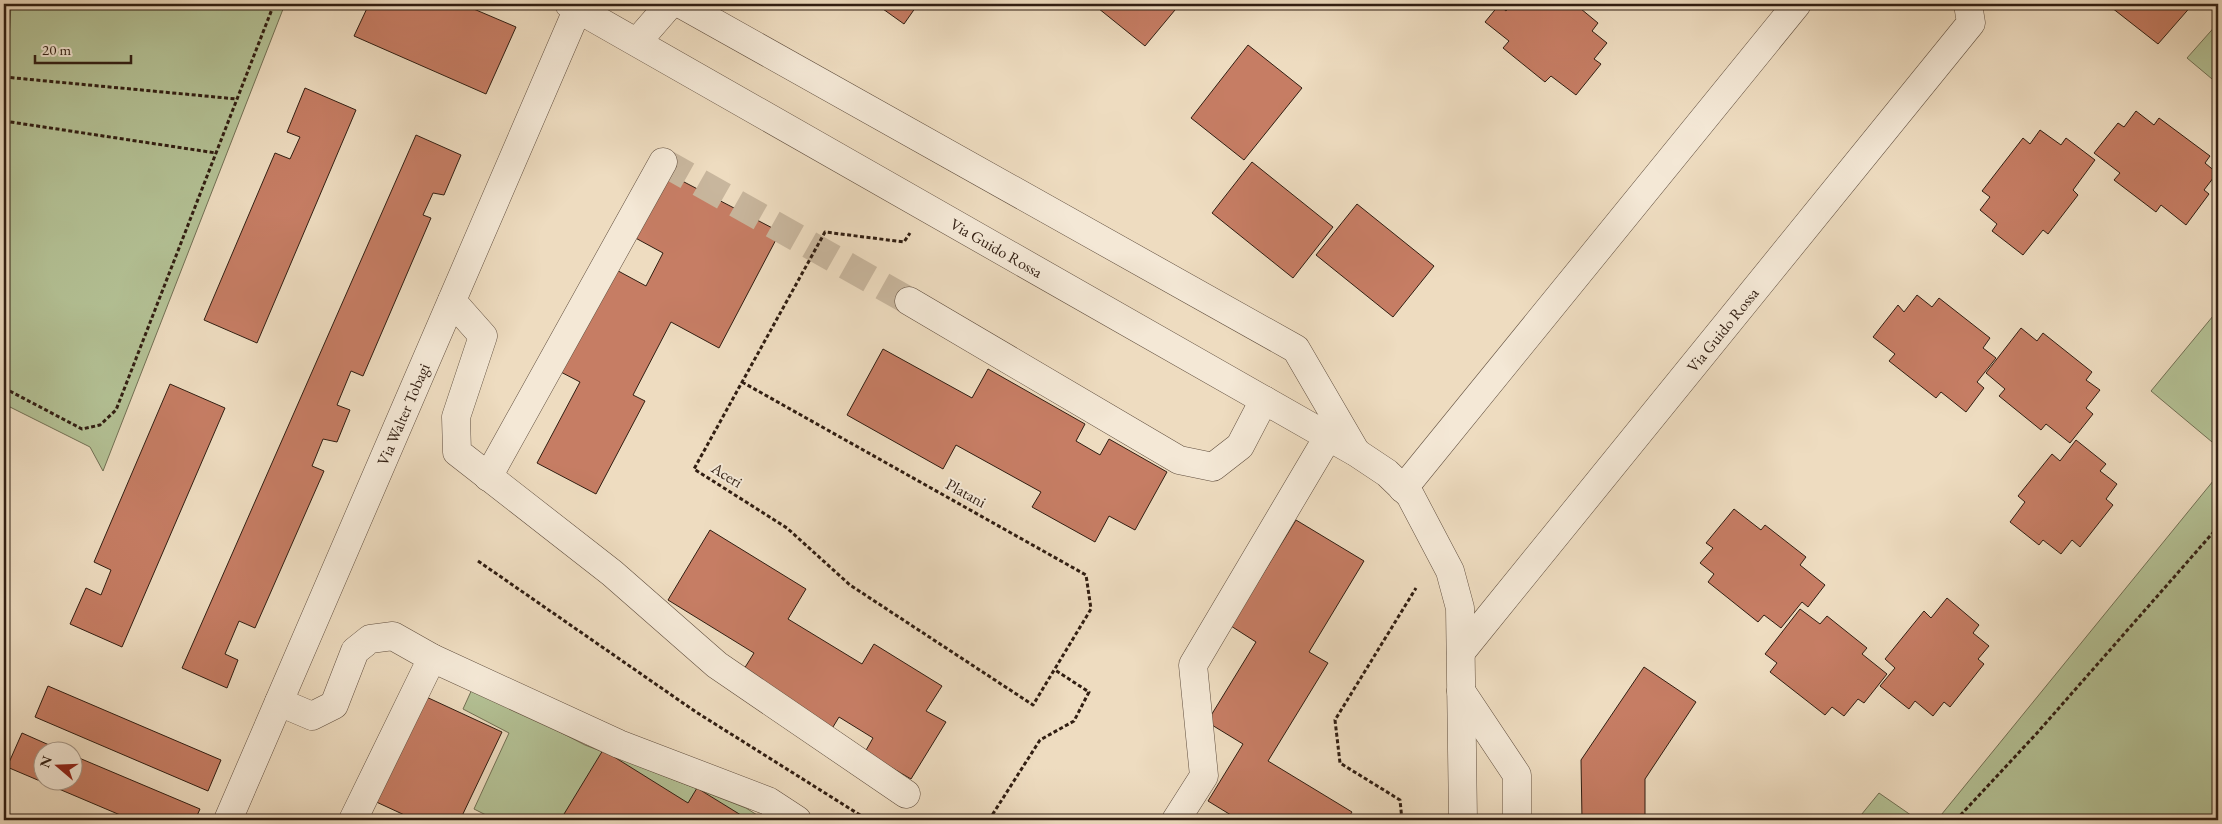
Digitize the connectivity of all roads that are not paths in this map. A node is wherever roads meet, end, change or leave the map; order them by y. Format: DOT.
graph roads {
  1 [pos="670,4"];
  2 [pos="681,4"];
  3 [pos="1797,4"];
  4 [pos="1968,4"];
  5 [pos="574,6"];
  6 [pos="637,42"];
  7 [pos="663,162"];
  8 [pos="452,301"];
  9 [pos="909,301"];
  10 [pos="1264,400"];
  11 [pos="1328,437"];
  12 [pos="1357,453"];
  13 [pos="488,477"];
  14 [pos="1403,489"];
  15 [pos="1461,652"];
  16 [pos="432,658"];
  17 [pos="1461,691"];
  18 [pos="279,702"];
  19 [pos="906,794"];
  20 [pos="228,820"];
  21 [pos="353,820"];
  22 [pos="797,820"];
  23 [pos="1176,820"];
  24 [pos="1463,820"];
  25 [pos="1517,820"];
  1 -- 6 [label="street"];
  2 -- 12 [label="street, Via Guido Rossa"];
  3 -- 14 [label="street"];
  4 -- 15 [label="street, Via Guido Rossa"];
  5 -- 6 [label="street, Via Guido Rossa"];
  5 -- 8 [label="street, Via Walter Tobagi"];
  6 -- 10 [label="street, Via Guido Rossa"];
  7 -- 13 [label="street"];
  8 -- 13 [label="street"];
  8 -- 18 [label="street, Via Walter Tobagi"];
  9 -- 10 [label="street"];
  10 -- 11 [label="street, Via Guido Rossa"];
  11 -- 12 [label="street, Via Guido Rossa"];
  11 -- 23 [label="street"];
  12 -- 14 [label="street, Via Guido Rossa"];
  13 -- 19 [label="street"];
  14 -- 15 [label="street, Via Guido Rossa"];
  15 -- 17 [label="street, Via Guido Rossa"];
  16 -- 18 [label="street"];
  16 -- 21 [label="street"];
  16 -- 22 [label="street"];
  17 -- 24 [label="street, Via Guido Rossa"];
  17 -- 25 [label="street"];
  18 -- 20 [label="street, Via Walter Tobagi"];
}
